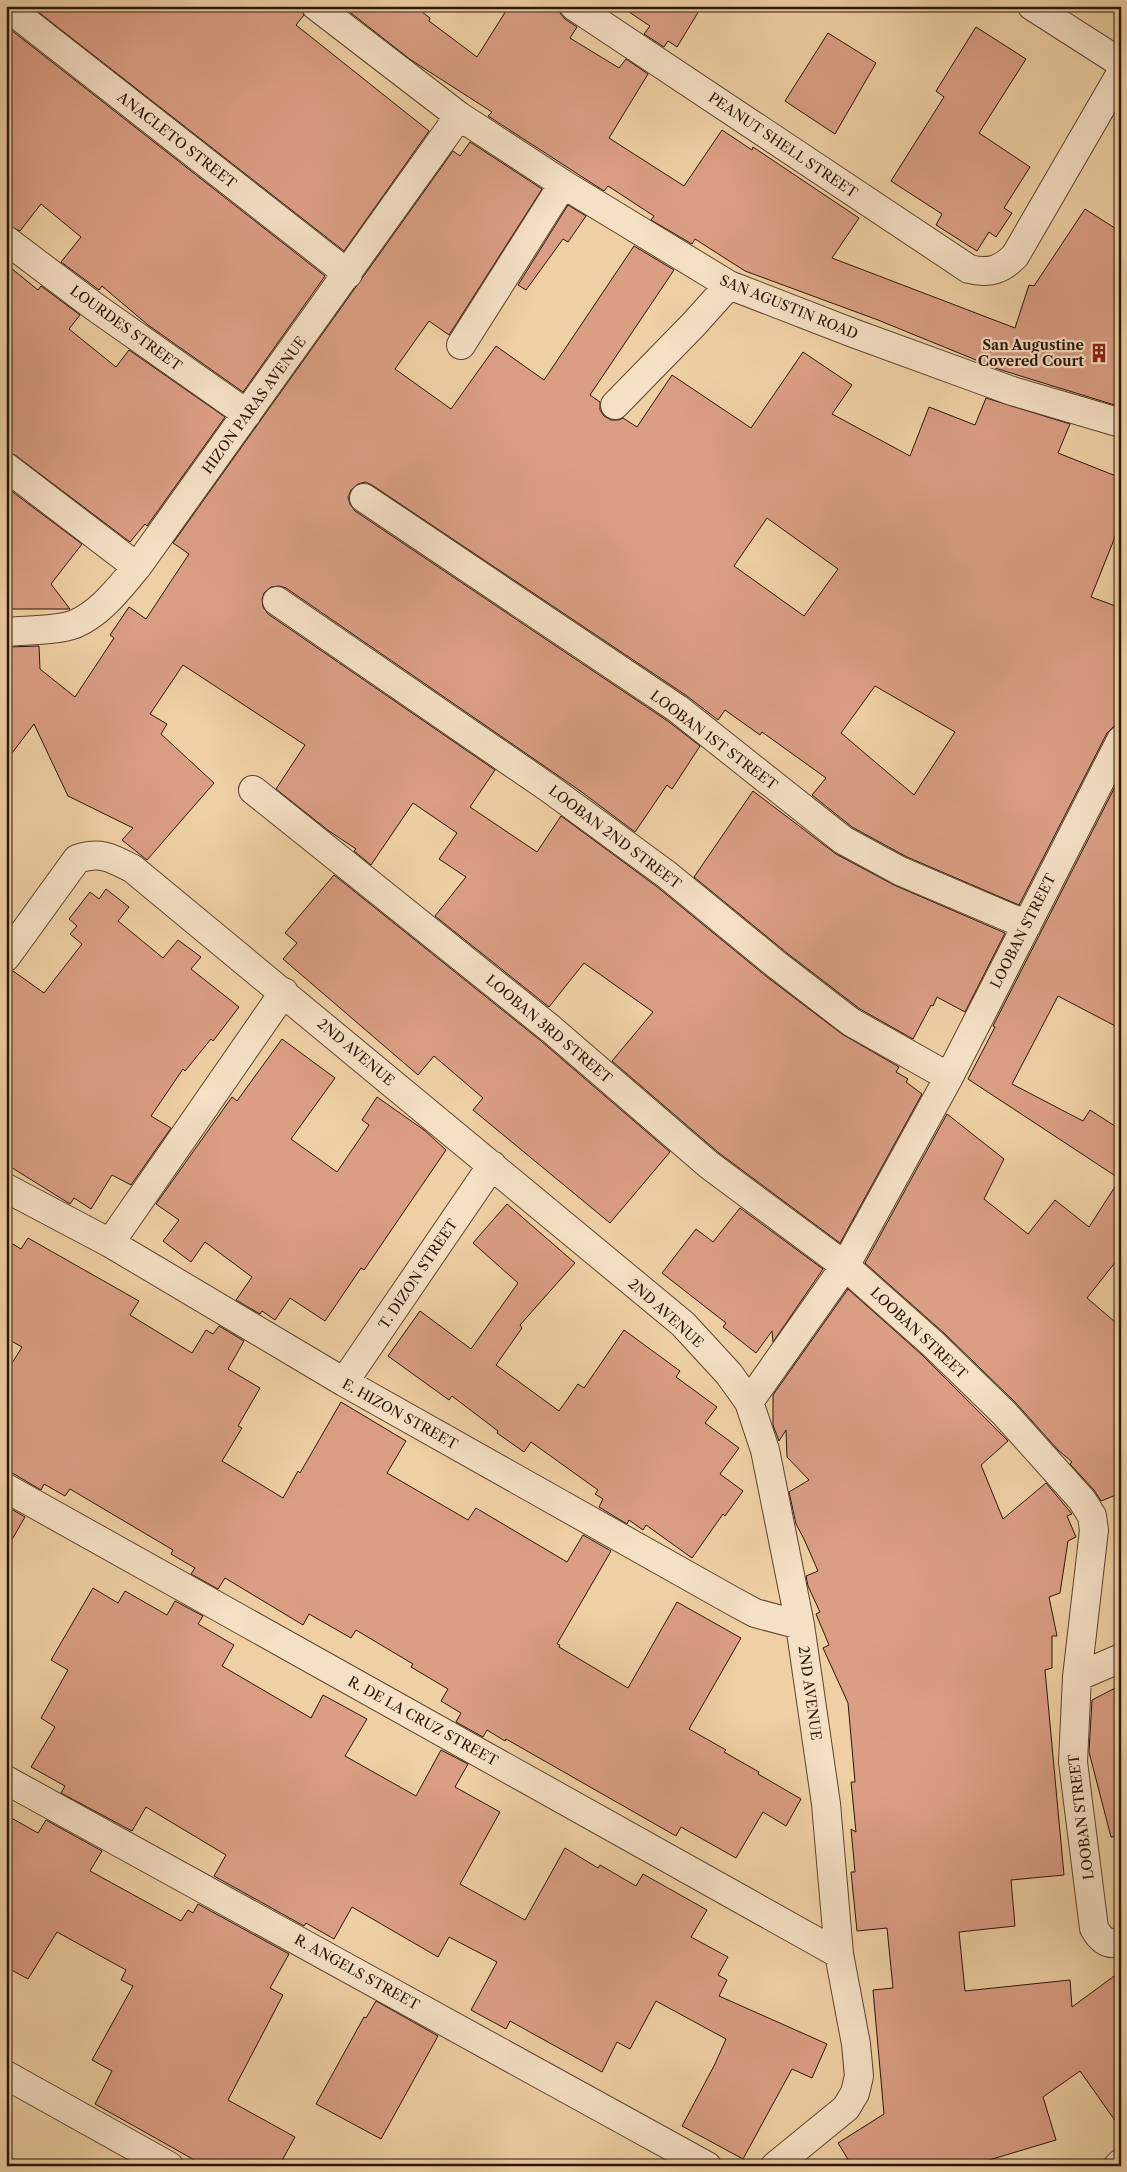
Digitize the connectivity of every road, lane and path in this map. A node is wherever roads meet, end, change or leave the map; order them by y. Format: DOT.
graph roads {
  1 [pos="6,6"];
  2 [pos="316,6"];
  3 [pos="574,6"];
  4 [pos="1032,6"];
  5 [pos="1121,64"];
  6 [pos="1121,72"];
  7 [pos="460,116"];
  8 [pos="563,184"];
  9 [pos="6,240"];
  10 [pos="348,274"];
  11 [pos="729,285"];
  12 [pos="461,345"];
  13 [pos="615,405"];
  14 [pos="247,414"];
  15 [pos="1121,424"];
  16 [pos="6,467"];
  17 [pos="364,498"];
  18 [pos="137,566"];
  19 [pos="277,601"];
  20 [pos="6,632"];
  21 [pos="1121,740"];
  22 [pos="253,790"];
  23 [pos="1026,925"];
  24 [pos="6,957"];
  25 [pos="284,992"];
  26 [pos="949,1077"];
  27 [pos="492,1165"];
  28 [pos="6,1188"];
  29 [pos="110,1243"];
  30 [pos="845,1266"];
  31 [pos="344,1382"];
  32 [pos="749,1402"];
  33 [pos="6,1488"];
  34 [pos="800,1625"];
  35 [pos="1121,1658"];
  36 [pos="1076,1677"];
  37 [pos="6,1780"];
  38 [pos="1117,1943"];
  39 [pos="839,1954"];
  40 [pos="6,2075"];
  41 [pos="169,2166"];
  42 [pos="707,2166"];
  43 [pos="775,2166"];
  1 -- 10 [label="street, ANACLETO STREET"];
  2 -- 7 [label="street, SAN AGUSTIN ROAD"];
  3 -- 6 [label="street, PEANUT SHELL STREET"];
  4 -- 5 [label="street"];
  7 -- 8 [label="street, SAN AGUSTIN ROAD"];
  7 -- 10 [label="street, HIZON PARAS AVENUE"];
  8 -- 11 [label="street, SAN AGUSTIN ROAD"];
  8 -- 12 [label="street"];
  9 -- 14 [label="street, LOURDES STREET"];
  10 -- 14 [label="street, HIZON PARAS AVENUE"];
  11 -- 13 [label="street"];
  11 -- 15 [label="street, SAN AGUSTIN ROAD"];
  14 -- 18 [label="street, HIZON PARAS AVENUE"];
  16 -- 18 [label="street"];
  17 -- 23 [label="street, LOOBAN 1ST STREET"];
  18 -- 20 [label="street, HIZON PARAS AVENUE"];
  19 -- 26 [label="street, LOOBAN 2ND STREET"];
  21 -- 23 [label="street, LOOBAN STREET"];
  22 -- 30 [label="street, LOOBAN 3RD STREET"];
  23 -- 26 [label="street, LOOBAN STREET"];
  24 -- 25 [label="street, 2ND AVENUE"];
  25 -- 27 [label="street, 2ND AVENUE"];
  25 -- 29 [label="street"];
  26 -- 30 [label="street, LOOBAN STREET"];
  27 -- 31 [label="street, T. DIZON STREET"];
  27 -- 32 [label="street, 2ND AVENUE"];
  28 -- 29 [label="street, E. HIZON STREET"];
  29 -- 31 [label="street, E. HIZON STREET"];
  30 -- 32 [label="street"];
  30 -- 36 [label="street, LOOBAN STREET"];
  31 -- 34 [label="street, E. HIZON STREET"];
  32 -- 34 [label="street, 2ND AVENUE"];
  33 -- 39 [label="street, R. DE LA CRUZ STREET"];
  34 -- 39 [label="street, 2ND AVENUE"];
  35 -- 36 [label="street"];
  36 -- 38 [label="street, LOOBAN STREET"];
  37 -- 42 [label="street, R. ANGELS STREET"];
  39 -- 43 [label="street, 2ND AVENUE"];
  40 -- 41 [label="street"];
}
